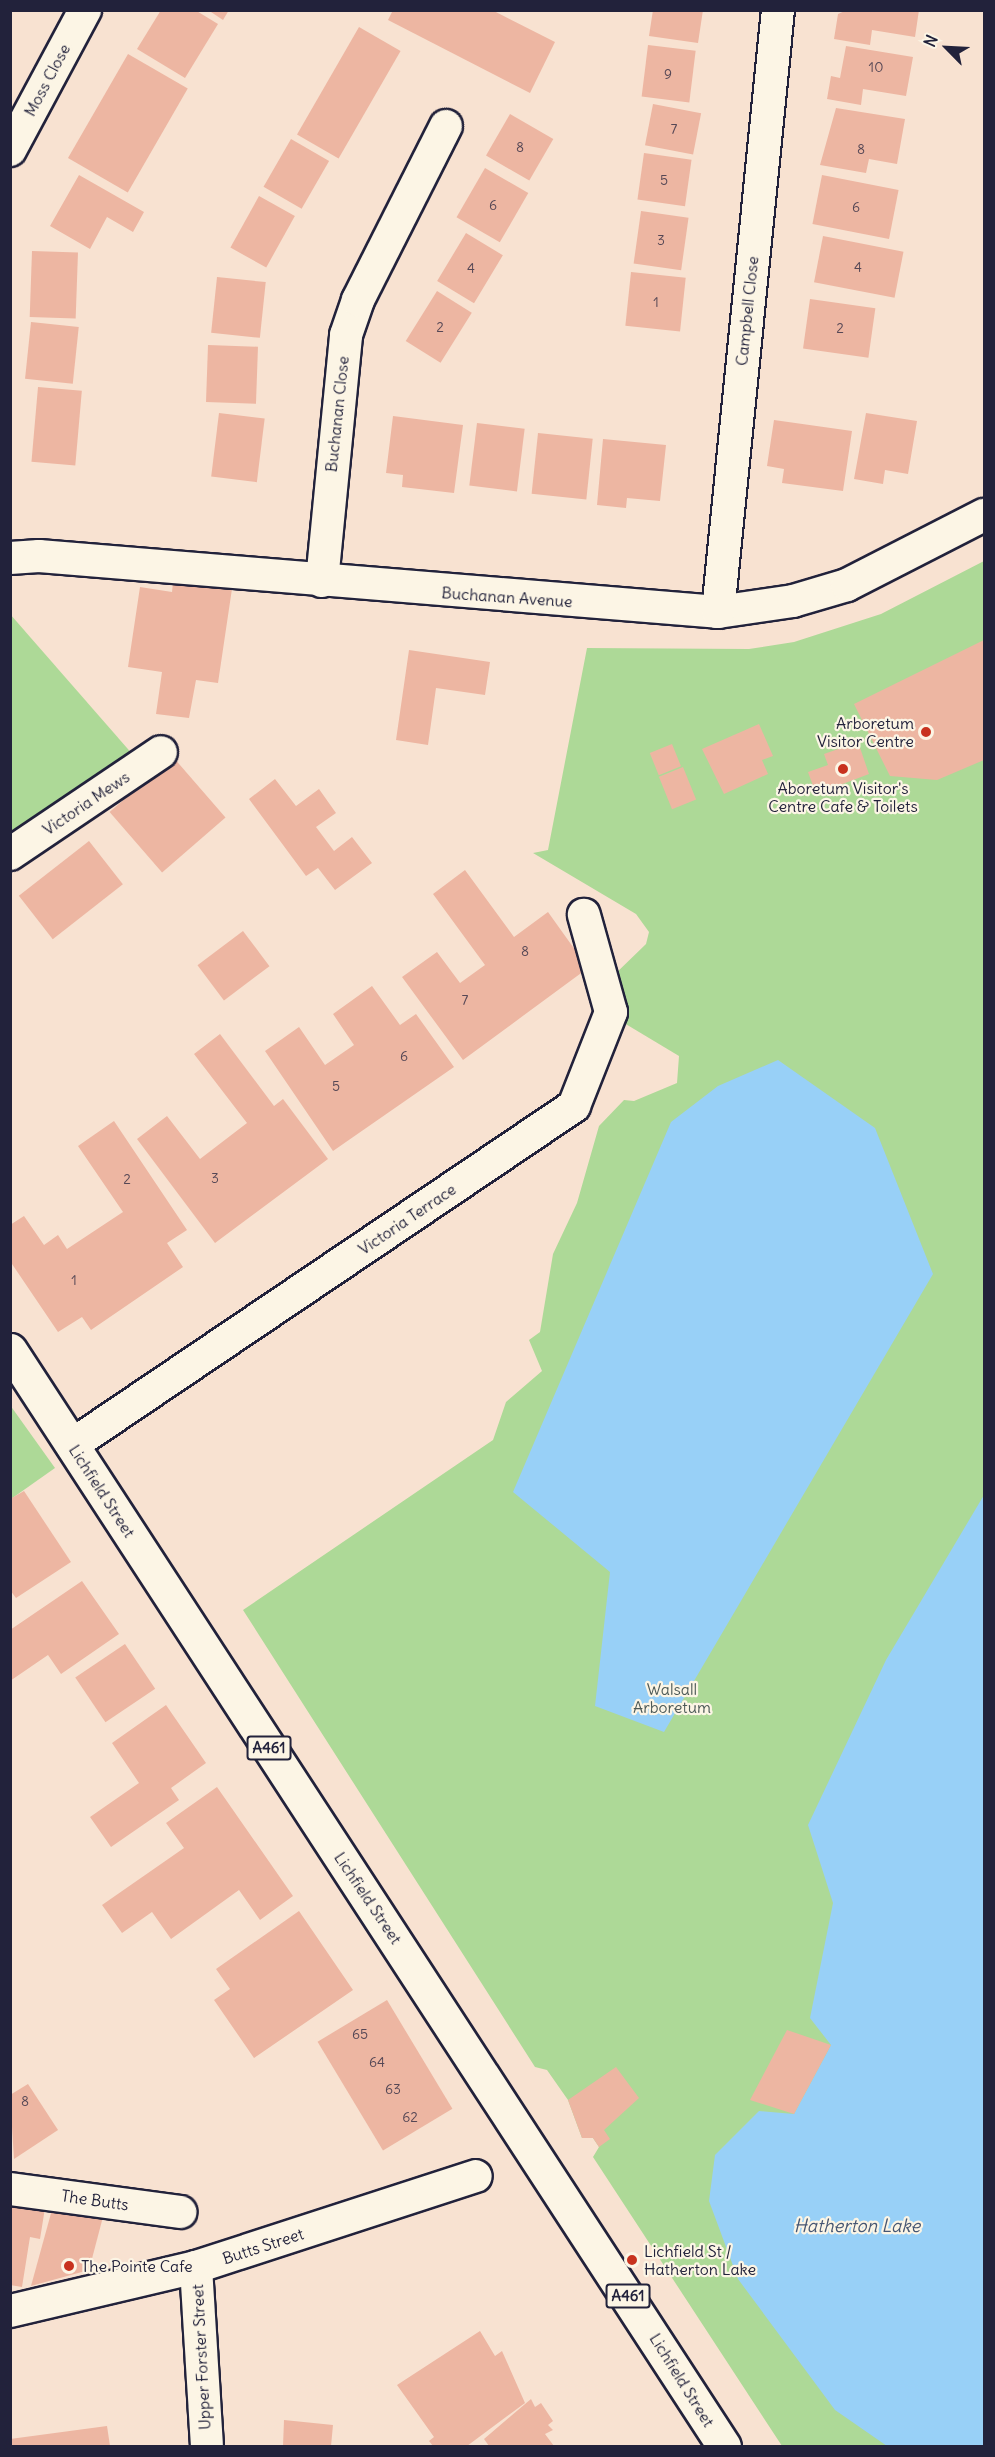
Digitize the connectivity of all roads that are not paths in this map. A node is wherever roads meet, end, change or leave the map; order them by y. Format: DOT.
graph roads {
  1 [pos="85,10"];
  2 [pos="778,10"];
  3 [pos="446,126"];
  4 [pos="10,150"];
  5 [pos="984,515"];
  6 [pos="10,558"];
  7 [pos="322,581"];
  8 [pos="718,612"];
  9 [pos="160,752"];
  10 [pos="10,854"];
  11 [pos="584,915"];
  12 [pos="10,1350"];
  13 [pos="72,1445"];
  14 [pos="476,2176"];
  15 [pos="10,2189"];
  16 [pos="180,2212"];
  17 [pos="196,2267"];
  18 [pos="10,2311"];
  19 [pos="207,2446"];
  20 [pos="724,2446"];
  1 -- 4 [label="street, Moss Close"];
  2 -- 8 [label="street, Campbell Close"];
  3 -- 7 [label="street, Buchanan Close"];
  5 -- 8 [label="street, Buchanan Avenue"];
  6 -- 7 [label="street, Buchanan Avenue"];
  7 -- 8 [label="street, Buchanan Avenue"];
  9 -- 10 [label="street, Victoria Mews"];
  11 -- 13 [label="street, Victoria Terrace"];
  12 -- 13 [label="highway, Lichfield Street / A461"];
  13 -- 20 [label="highway, Lichfield Street / A461"];
  14 -- 17 [label="street, Butts Street"];
  15 -- 16 [label="street, The Butts"];
  17 -- 18 [label="street, Butts Street"];
  17 -- 19 [label="street, Upper Forster Street"];
}
